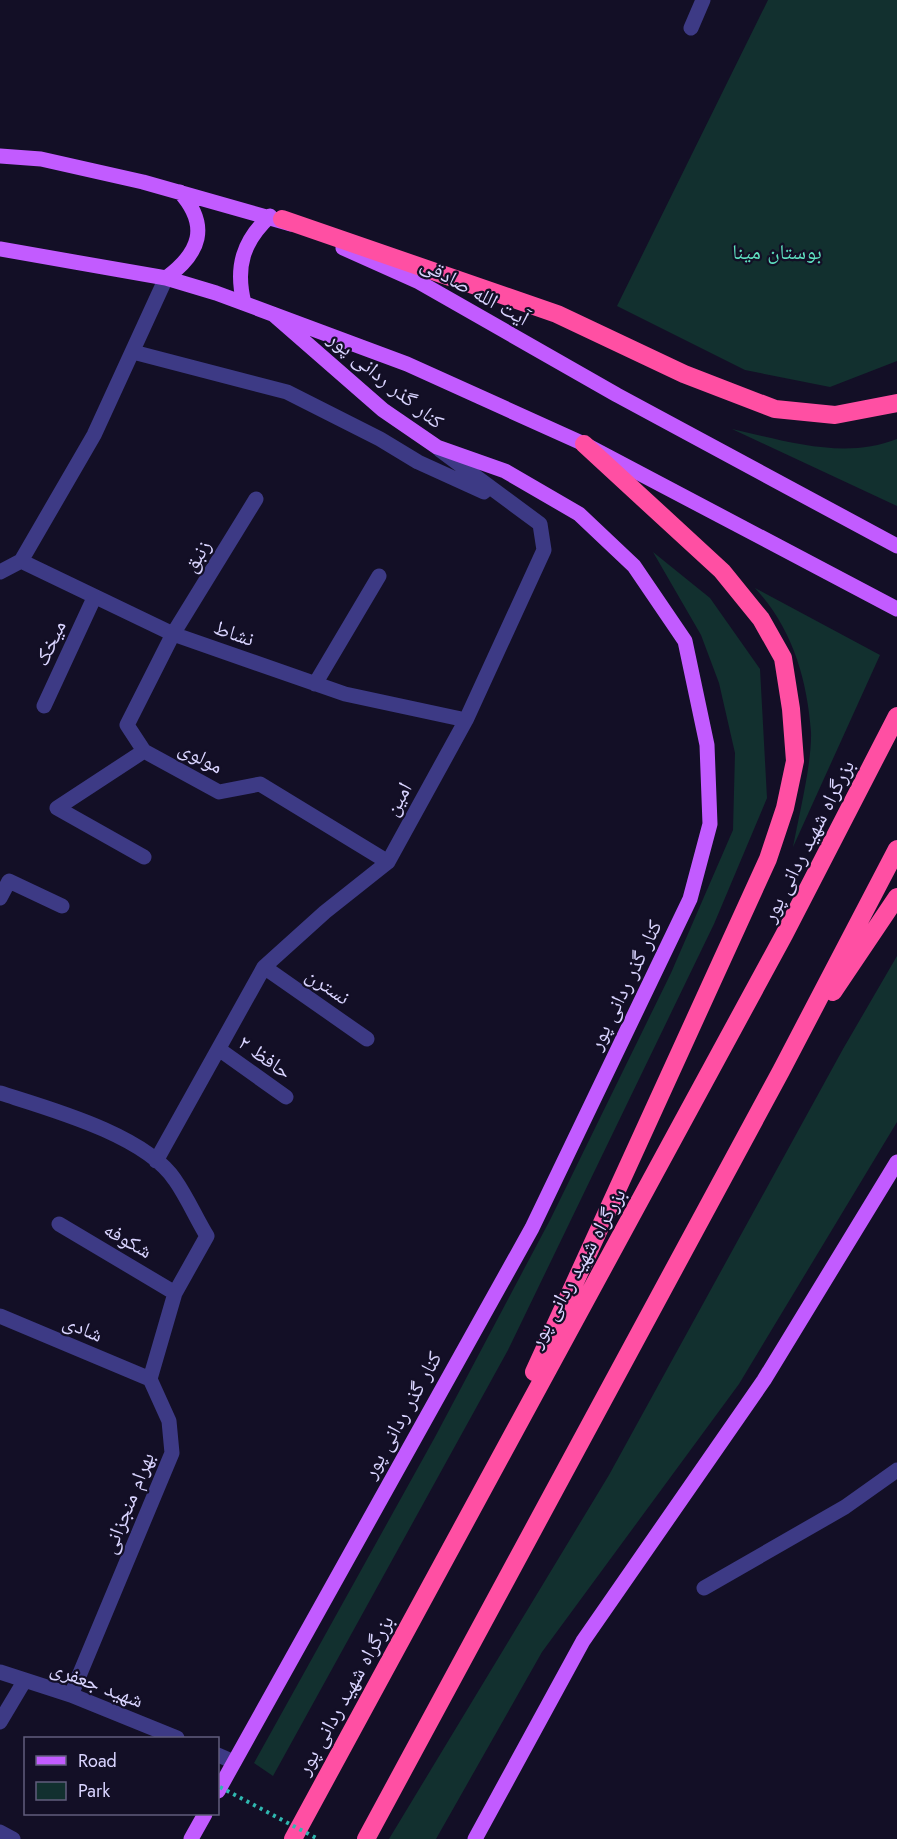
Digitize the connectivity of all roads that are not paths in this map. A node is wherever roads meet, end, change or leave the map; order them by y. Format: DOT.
graph roads {
  1 [pos="703,0"];
  2 [pos="691,28"];
  3 [pos="0,156"];
  4 [pos="180,192"];
  5 [pos="276,218"];
  6 [pos="0,249"];
  7 [pos="166,278"];
  8 [pos="244,303"];
  9 [pos="273,314"];
  10 [pos="133,352"];
  11 [pos="897,403"];
  12 [pos="584,444"];
  13 [pos="437,447"];
  14 [pos="256,499"];
  15 [pos="540,524"];
  16 [pos="897,546"];
  17 [pos="21,561"];
  18 [pos="0,572"];
  19 [pos="379,576"];
  20 [pos="94,598"];
  21 [pos="892,606"];
  22 [pos="173,634"];
  23 [pos="315,684"];
  24 [pos="45,706"];
  25 [pos="897,716"];
  26 [pos="466,720"];
  27 [pos="144,751"];
  28 [pos="897,849"];
  29 [pos="144,857"];
  30 [pos="388,862"];
  31 [pos="897,897"];
  32 [pos="0,898"];
  33 [pos="62,906"];
  34 [pos="264,967"];
  35 [pos="367,1039"];
  36 [pos="220,1050"];
  37 [pos="781,1071"];
  38 [pos="0,1093"];
  39 [pos="286,1097"];
  40 [pos="156,1161"];
  41 [pos="897,1162"];
  42 [pos="59,1224"];
  43 [pos="175,1293"];
  44 [pos="0,1316"];
  45 [pos="150,1379"];
  46 [pos="897,1470"];
  47 [pos="474,1505"];
  48 [pos="704,1588"];
  49 [pos="0,1672"];
  50 [pos="25,1680"];
  51 [pos="71,1695"];
  52 [pos="0,1722"];
  53 [pos="175,1737"];
  54 [pos="219,1755"];
  55 [pos="234,1762"];
  56 [pos="219,1789"];
  57 [pos="204,1815"];
  58 [pos="0,1832"];
  59 [pos="13,1839"];
  60 [pos="191,1839"];
  61 [pos="292,1839"];
  62 [pos="366,1839"];
  63 [pos="476,1839"];
  1 -- 2 [label="street"];
  3 -- 4 [label="main road, آیت الله صادقی"];
  4 -- 5 [label="main road, آیت الله صادقی"];
  4 -- 7 [label="main road"];
  5 -- 8 [label="main road"];
  5 -- 11 [label="highway"];
  5 -- 16 [label="main road, آیت الله صادقی"];
  6 -- 7 [label="main road"];
  7 -- 8 [label="main road"];
  7 -- 10 [label="street"];
  8 -- 9 [label="main road"];
  9 -- 12 [label="main road"];
  9 -- 13 [label="main road, کنار گذر ردانی پور"];
  10 -- 15 [label="street"];
  10 -- 17 [label="street"];
  12 -- 21 [label="main road"];
  12 -- 47 [label="highway"];
  13 -- 15 [label="street"];
  13 -- 55 [label="main road, کنار گذر ردانی پور"];
  14 -- 22 [label="street, زنبق"];
  15 -- 26 [label="street, امین"];
  17 -- 18 [label="street"];
  17 -- 20 [label="street, نشاط"];
  19 -- 23 [label="street"];
  20 -- 22 [label="street, نشاط"];
  20 -- 24 [label="street, میخک"];
  22 -- 23 [label="street, نشاط"];
  22 -- 27 [label="street, مولوی"];
  23 -- 26 [label="street, نشاط"];
  25 -- 47 [label="highway, بزرگراه شهید ردانی پور"];
  26 -- 30 [label="street, امین"];
  27 -- 29 [label="street"];
  27 -- 30 [label="street, مولوی"];
  28 -- 37 [label="highway"];
  30 -- 34 [label="street, امین"];
  31 -- 37 [label="highway"];
  32 -- 33 [label="street"];
  34 -- 35 [label="street, نسترن"];
  34 -- 36 [label="street, امین"];
  36 -- 39 [label="street, حافظ ۲"];
  36 -- 40 [label="street, امین"];
  37 -- 62 [label="highway"];
  38 -- 40 [label="street"];
  40 -- 43 [label="street"];
  41 -- 63 [label="main road"];
  42 -- 43 [label="street, شکوفه"];
  43 -- 45 [label="street"];
  44 -- 45 [label="street, شادی"];
  45 -- 51 [label="street, بهرام منجزانی"];
  46 -- 48 [label="street"];
  47 -- 61 [label="highway, بزرگراه شهید ردانی پور"];
  49 -- 50 [label="street, شهید جعفری"];
  50 -- 51 [label="street, شهید جعفری"];
  50 -- 52 [label="street"];
  51 -- 53 [label="street, شهید جعفری"];
  54 -- 55 [label="street"];
  55 -- 56 [label="main road, کنار گذر ردانی پور"];
  57 -- 60 [label="main road"];
  58 -- 59 [label="street"];
}
